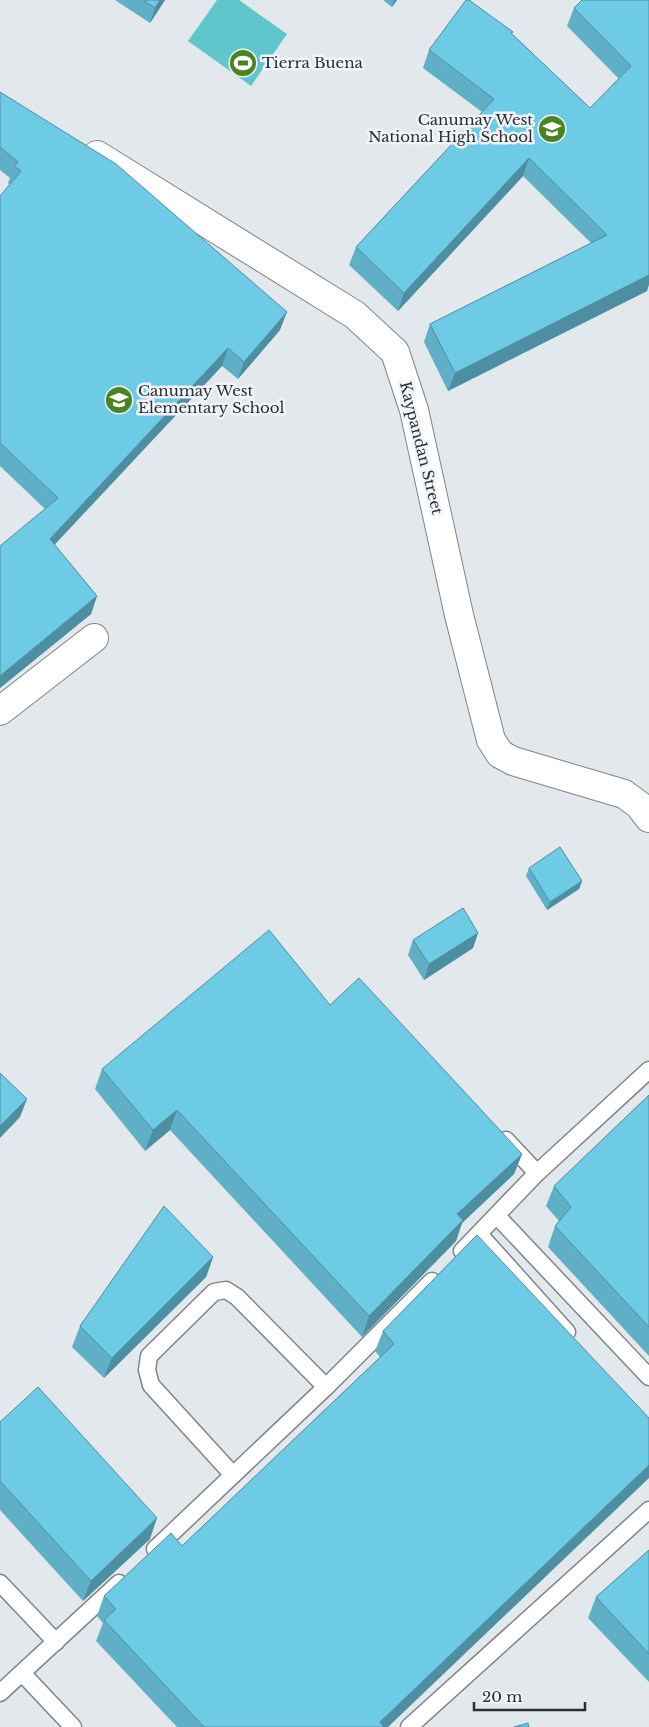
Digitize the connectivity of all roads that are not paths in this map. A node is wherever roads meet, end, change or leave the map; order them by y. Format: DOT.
graph roads {
  1 [pos="76,142"];
  2 [pos="94,638"];
  3 [pos="0,711"];
  4 [pos="649,818"];
  5 [pos="649,1070"];
  6 [pos="498,1130"];
  7 [pos="537,1173"];
  8 [pos="497,1216"];
  9 [pos="479,1234"];
  10 [pos="577,1343"];
  11 [pos="649,1377"];
  12 [pos="326,1387"];
  13 [pos="233,1475"];
  14 [pos="649,1510"];
  15 [pos="141,1562"];
  16 [pos="127,1575"];
  17 [pos="0,1583"];
  18 [pos="56,1642"];
  19 [pos="22,1673"];
  20 [pos="0,1694"];
  21 [pos="73,1727"];
  22 [pos="409,1727"];
  1 -- 4 [label="street, Kaypandan Street"];
  2 -- 3 [label="street"];
  5 -- 7 [label="lane"];
  6 -- 7 [label="lane"];
  7 -- 8 [label="lane"];
  8 -- 9 [label="lane"];
  8 -- 11 [label="lane"];
  9 -- 10 [label="lane"];
  9 -- 12 [label="lane"];
  12 -- 13 [label="lane"];
  12 -- 13 [label="lane"];
  13 -- 15 [label="lane"];
  14 -- 22 [label="lane"];
  16 -- 18 [label="lane"];
  17 -- 18 [label="lane"];
  18 -- 19 [label="lane"];
  19 -- 20 [label="lane"];
  19 -- 21 [label="lane"];
}
